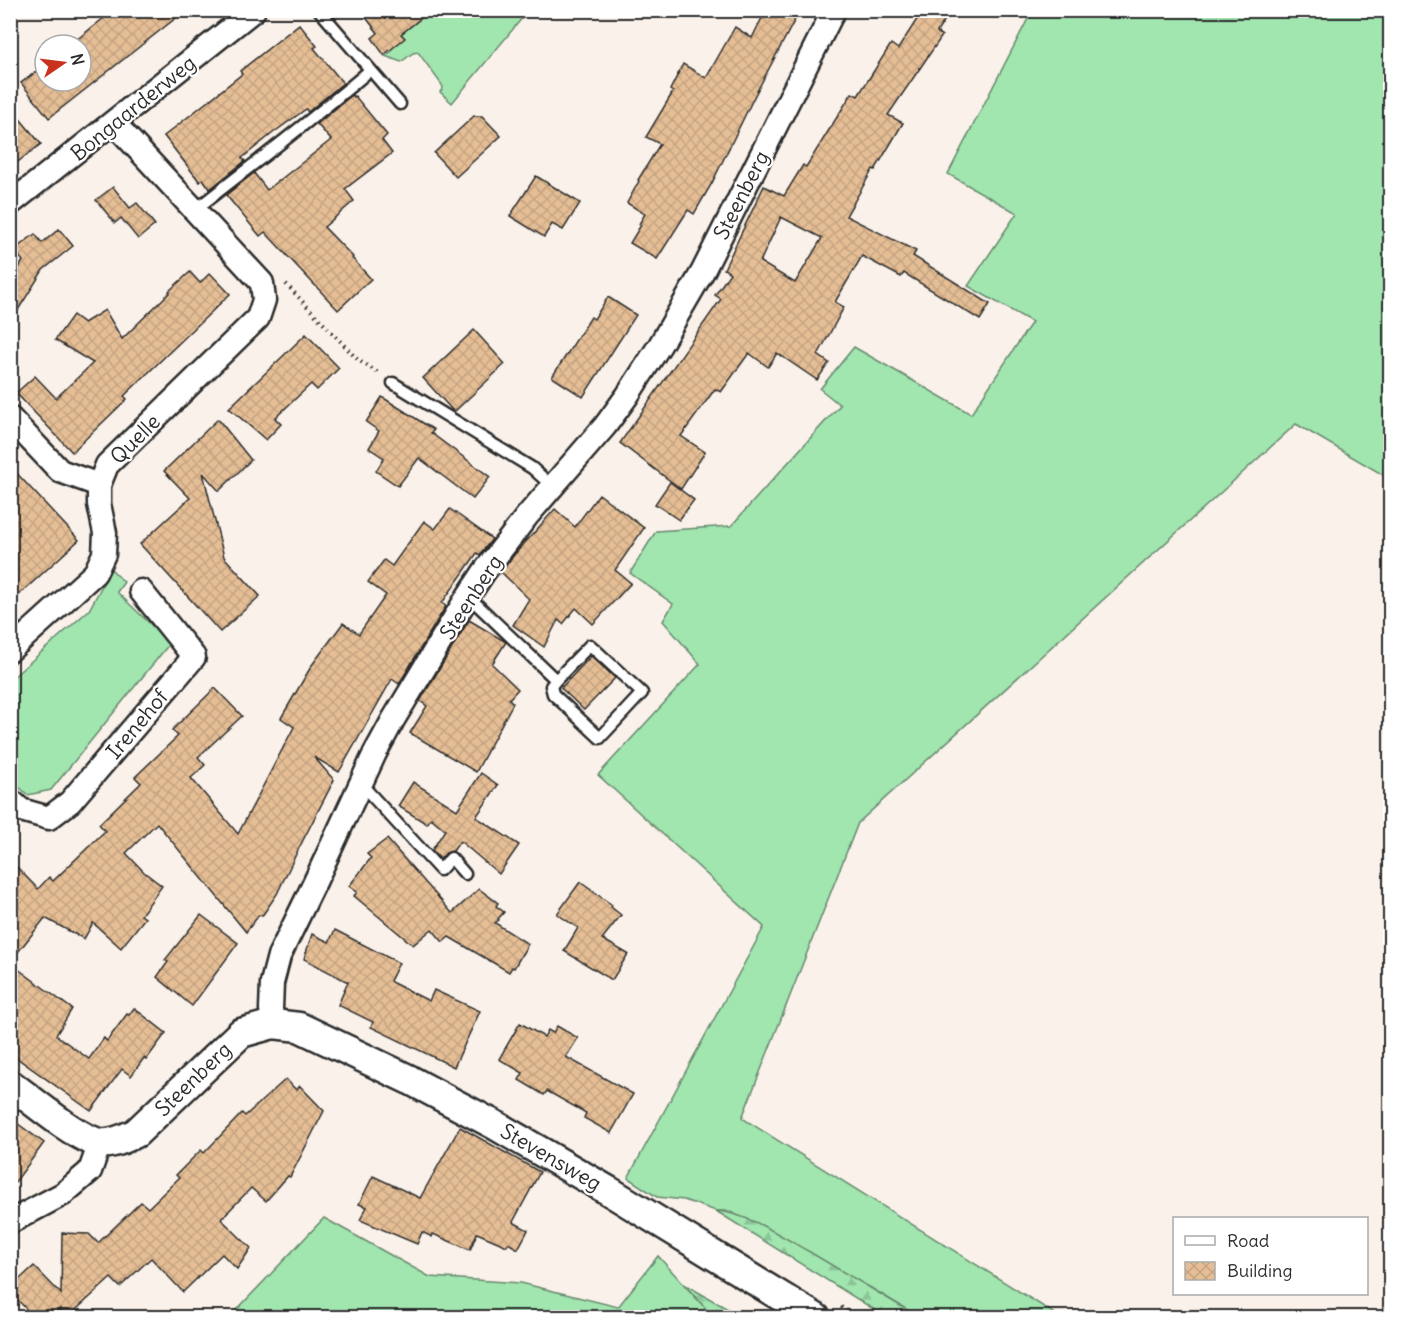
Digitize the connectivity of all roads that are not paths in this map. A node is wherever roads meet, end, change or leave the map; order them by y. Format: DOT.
graph roads {
  1 [pos="254,10"];
  2 [pos="319,10"];
  3 [pos="834,10"];
  4 [pos="370,70"];
  5 [pos="400,104"];
  6 [pos="114,123"];
  7 [pos="10,204"];
  8 [pos="195,210"];
  9 [pos="393,383"];
  10 [pos="10,418"];
  11 [pos="99,485"];
  12 [pos="552,486"];
  13 [pos="141,591"];
  14 [pos="468,596"];
  15 [pos="10,650"];
  16 [pos="556,680"];
  17 [pos="361,784"];
  18 [pos="10,800"];
  19 [pos="465,873"];
  20 [pos="273,1024"];
  21 [pos="10,1084"];
  22 [pos="100,1143"];
  23 [pos="10,1222"];
  24 [pos="816,1317"];
  1 -- 6 [label="street, Bongaarderweg"];
  2 -- 4 [label="lane"];
  3 -- 12 [label="street, Steenberg"];
  4 -- 5 [label="lane"];
  4 -- 8 [label="lane"];
  6 -- 7 [label="street, Bongaarderweg"];
  6 -- 8 [label="street"];
  8 -- 11 [label="street, Quelle"];
  9 -- 12 [label="lane"];
  10 -- 11 [label="street"];
  11 -- 15 [label="street, Quelle"];
  12 -- 14 [label="street, Steenberg"];
  13 -- 18 [label="street, Irenehof"];
  14 -- 16 [label="lane"];
  14 -- 17 [label="street, Steenberg"];
  16 -- 16 [label="lane"];
  17 -- 19 [label="lane"];
  17 -- 20 [label="street, Steenberg"];
  20 -- 22 [label="street, Steenberg"];
  20 -- 24 [label="street, Stevensweg"];
  21 -- 22 [label="street"];
  22 -- 23 [label="street"];
}
